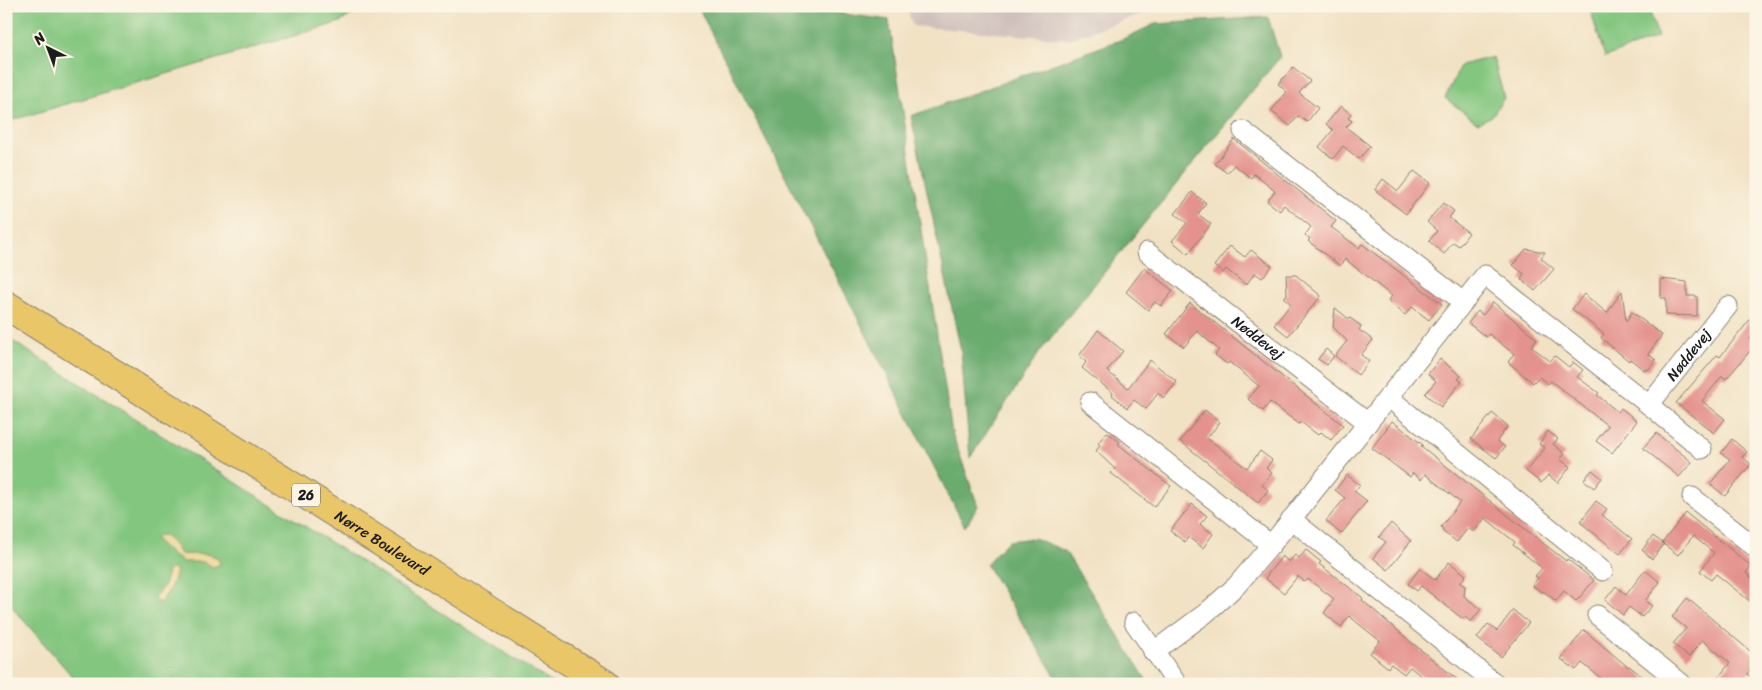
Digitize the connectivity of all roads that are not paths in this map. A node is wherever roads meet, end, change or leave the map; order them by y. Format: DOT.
graph roads {
  1 [pos="1243,131"];
  2 [pos="1147,252"];
  3 [pos="1464,302"];
  4 [pos="6,306"];
  5 [pos="1728,306"];
  6 [pos="1388,398"];
  7 [pos="1090,402"];
  8 [pos="1649,405"];
  9 [pos="1368,423"];
  10 [pos="1702,449"];
  11 [pos="1692,497"];
  12 [pos="1291,519"];
  13 [pos="1271,545"];
  14 [pos="1756,548"];
  15 [pos="1603,571"];
  16 [pos="1597,615"];
  17 [pos="1134,622"];
  18 [pos="1153,652"];
  19 [pos="606,684"];
  20 [pos="1177,684"];
  21 [pos="1496,684"];
  22 [pos="1682,684"];
  1 -- 3 [label="street"];
  2 -- 9 [label="street, Nøddevej"];
  3 -- 6 [label="street"];
  3 -- 8 [label="street"];
  4 -- 19 [label="highway, Nørre Boulevard / 26"];
  5 -- 8 [label="street, Nøddevej"];
  6 -- 9 [label="street"];
  6 -- 15 [label="street"];
  7 -- 13 [label="street"];
  8 -- 10 [label="street"];
  9 -- 12 [label="street"];
  11 -- 14 [label="street"];
  12 -- 13 [label="street"];
  12 -- 21 [label="street"];
  13 -- 18 [label="street"];
  16 -- 22 [label="street"];
  17 -- 18 [label="street"];
  18 -- 20 [label="street"];
}
